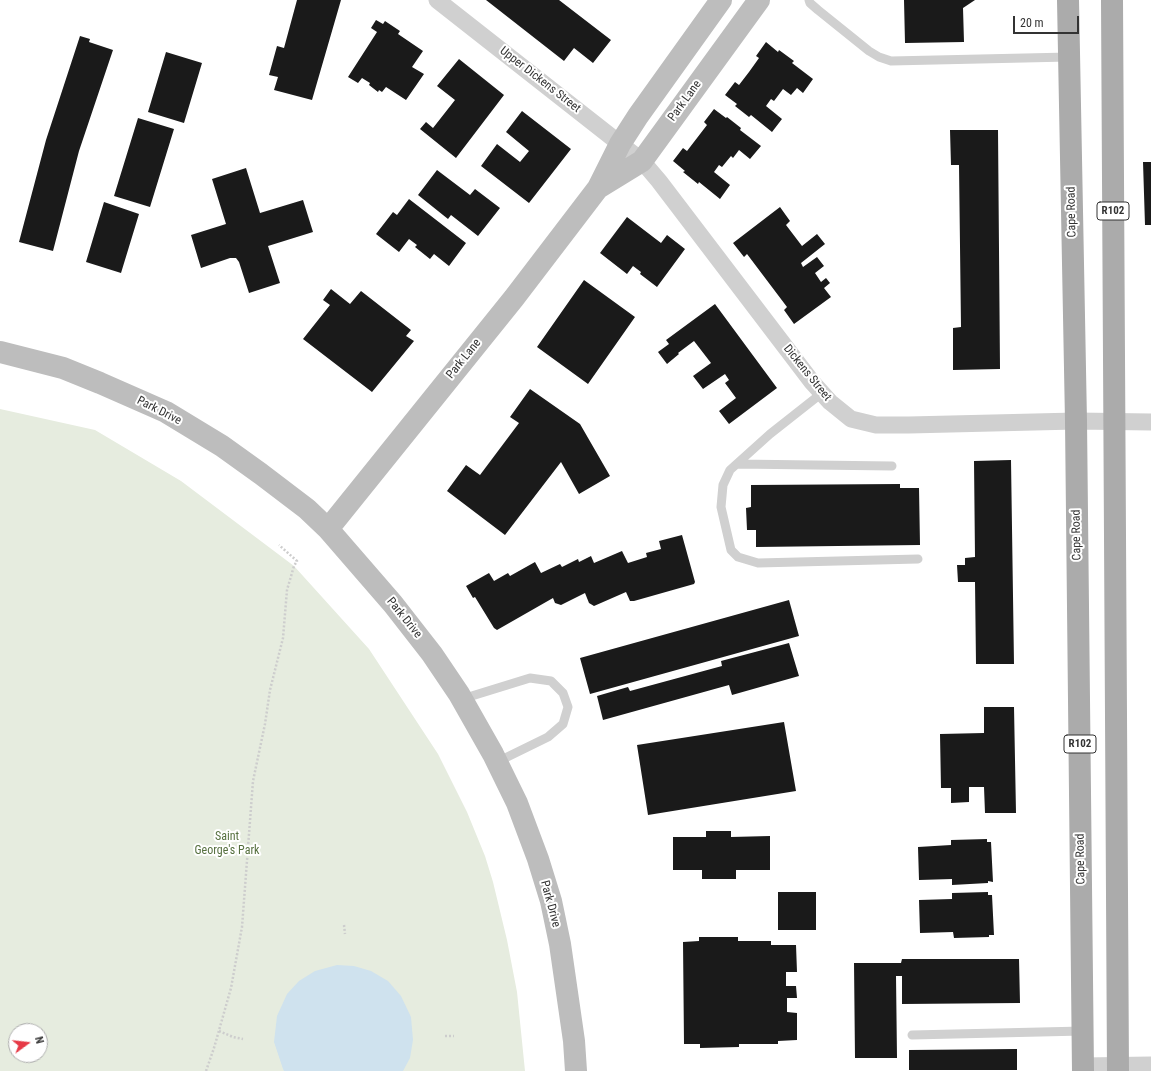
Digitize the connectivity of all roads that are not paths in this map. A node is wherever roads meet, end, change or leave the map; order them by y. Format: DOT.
graph roads {
  1 [pos="437,0"];
  2 [pos="721,0"];
  3 [pos="759,0"];
  4 [pos="809,0"];
  5 [pos="1068,0"];
  6 [pos="1112,0"];
  7 [pos="1069,57"];
  8 [pos="620,144"];
  9 [pos="642,161"];
  10 [pos="598,188"];
  11 [pos="0,352"];
  12 [pos="822,393"];
  13 [pos="1076,421"];
  14 [pos="1114,422"];
  15 [pos="1151,422"];
  16 [pos="737,464"];
  17 [pos="892,466"];
  18 [pos="328,529"];
  19 [pos="918,559"];
  20 [pos="462,699"];
  21 [pos="497,762"];
  22 [pos="1083,1031"];
  23 [pos="912,1035"];
  24 [pos="1151,1065"];
  25 [pos="1083,1068"];
  26 [pos="1118,1068"];
  27 [pos="576,1071"];
  1 -- 8 [label="street, Upper Dickens Street"];
  2 -- 8 [label="street, Park Lane"];
  3 -- 9 [label="street, Park Lane"];
  4 -- 7 [label="lane"];
  5 -- 7 [label="main road, Cape Road / R102"];
  6 -- 14 [label="main road, R102"];
  7 -- 13 [label="main road, Cape Road / R102"];
  8 -- 9 [label="street, Upper Dickens Street"];
  8 -- 10 [label="street, Park Lane"];
  9 -- 10 [label="street, Park Lane"];
  9 -- 12 [label="street, Dickens Street"];
  10 -- 18 [label="street, Park Lane"];
  11 -- 18 [label="street, Park Drive"];
  12 -- 13 [label="street, Dickens Street"];
  12 -- 16 [label="lane"];
  13 -- 14 [label="street, Dickens Street"];
  13 -- 22 [label="main road, Cape Road / R102"];
  14 -- 15 [label="street, Dickens Street"];
  14 -- 26 [label="main road, R102"];
  16 -- 17 [label="lane"];
  16 -- 19 [label="lane"];
  18 -- 20 [label="street, Park Drive"];
  20 -- 21 [label="street, Park Drive"];
  20 -- 21 [label="lane"];
  21 -- 27 [label="street, Park Drive"];
  22 -- 23 [label="lane"];
  22 -- 25 [label="main road, Cape Road / R102"];
  24 -- 26 [label="street"];
  25 -- 26 [label="street"];
}
